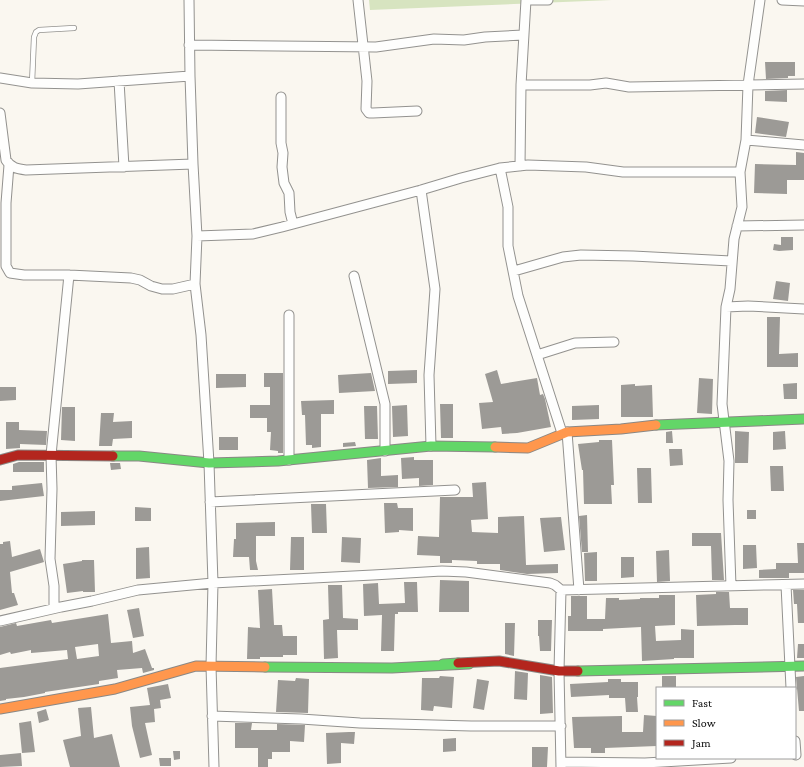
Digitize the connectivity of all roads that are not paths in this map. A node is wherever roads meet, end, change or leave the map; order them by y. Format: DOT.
graph roads {
  1 [pos="189,0"];
  2 [pos="358,0"];
  3 [pos="526,0"];
  4 [pos="531,0"];
  5 [pos="548,0"];
  6 [pos="760,0"];
  7 [pos="782,0"];
  8 [pos="804,1"];
  9 [pos="74,28"];
  10 [pos="523,35"];
  11 [pos="190,45"];
  12 [pos="363,46"];
  13 [pos="190,76"];
  14 [pos="0,78"];
  15 [pos="119,81"];
  16 [pos="32,83"];
  17 [pos="804,84"];
  18 [pos="521,85"];
  19 [pos="748,85"];
  20 [pos="281,97"];
  21 [pos="417,111"];
  22 [pos="0,113"];
  23 [pos="746,140"];
  24 [pos="804,145"];
  25 [pos="193,164"];
  26 [pos="9,165"];
  27 [pos="520,166"];
  28 [pos="124,167"];
  29 [pos="500,168"];
  30 [pos="740,172"];
  31 [pos="421,190"];
  32 [pos="3,203"];
  33 [pos="293,224"];
  34 [pos="804,225"];
  35 [pos="737,226"];
  36 [pos="197,236"];
  37 [pos="731,261"];
  38 [pos="514,271"];
  39 [pos="68,276"];
  40 [pos="354,276"];
  41 [pos="195,284"];
  42 [pos="726,307"];
  43 [pos="804,309"];
  44 [pos="289,315"];
  45 [pos="614,342"];
  46 [pos="537,355"];
  47 [pos="804,419"];
  48 [pos="724,423"];
  49 [pos="564,432"];
  50 [pos="431,446"];
  51 [pos="385,451"];
  52 [pos="51,455"];
  53 [pos="0,460"];
  54 [pos="289,460"];
  55 [pos="209,463"];
  56 [pos="455,490"];
  57 [pos="210,502"];
  58 [pos="213,583"];
  59 [pos="804,584"];
  60 [pos="786,585"];
  61 [pos="731,586"];
  62 [pos="561,590"];
  63 [pos="579,590"];
  64 [pos="54,608"];
  65 [pos="0,621"];
  66 [pos="211,666"];
  67 [pos="790,666"];
  68 [pos="804,666"];
  69 [pos="559,670"];
  70 [pos="791,687"];
  71 [pos="0,709"];
  72 [pos="212,716"];
  73 [pos="561,726"];
  74 [pos="729,761"];
  75 [pos="561,764"];
  76 [pos="645,765"];
  77 [pos="214,767"];
  1 -- 11 [label="street"];
  2 -- 12 [label="street"];
  3 -- 10 [label="street"];
  4 -- 5 [label="street"];
  6 -- 19 [label="street"];
  7 -- 8 [label="street"];
  9 -- 16 [label="lane"];
  10 -- 12 [label="street"];
  10 -- 18 [label="street"];
  11 -- 12 [label="street"];
  11 -- 13 [label="street"];
  12 -- 21 [label="street"];
  13 -- 15 [label="street"];
  13 -- 25 [label="street"];
  14 -- 16 [label="street"];
  15 -- 16 [label="street"];
  15 -- 28 [label="street"];
  17 -- 19 [label="street"];
  18 -- 19 [label="street"];
  18 -- 27 [label="street"];
  19 -- 23 [label="street"];
  20 -- 33 [label="street"];
  22 -- 26 [label="street"];
  23 -- 24 [label="street"];
  23 -- 30 [label="street"];
  25 -- 28 [label="street"];
  25 -- 36 [label="street"];
  26 -- 28 [label="street"];
  26 -- 32 [label="street"];
  27 -- 29 [label="street"];
  27 -- 30 [label="street"];
  29 -- 31 [label="street"];
  29 -- 38 [label="street"];
  30 -- 35 [label="street"];
  31 -- 33 [label="street"];
  31 -- 50 [label="street"];
  32 -- 39 [label="street"];
  33 -- 36 [label="street"];
  34 -- 35 [label="street"];
  35 -- 37 [label="street"];
  36 -- 41 [label="street"];
  37 -- 38 [label="street"];
  37 -- 42 [label="street"];
  38 -- 46 [label="street"];
  39 -- 41 [label="street"];
  39 -- 52 [label="street"];
  40 -- 51 [label="street"];
  41 -- 55 [label="street"];
  42 -- 43 [label="street"];
  42 -- 48 [label="street"];
  44 -- 54 [label="street"];
  45 -- 46 [label="street"];
  46 -- 49 [label="street"];
  47 -- 48 [label="street"];
  48 -- 49 [label="street"];
  48 -- 61 [label="street"];
  49 -- 50 [label="street"];
  49 -- 63 [label="street"];
  50 -- 51 [label="street"];
  51 -- 54 [label="street"];
  52 -- 53 [label="street"];
  52 -- 55 [label="street"];
  52 -- 64 [label="street"];
  54 -- 55 [label="street"];
  55 -- 57 [label="street"];
  56 -- 57 [label="street"];
  57 -- 58 [label="street"];
  58 -- 62 [label="street"];
  58 -- 64 [label="street"];
  58 -- 66 [label="street"];
  59 -- 60 [label="street"];
  60 -- 61 [label="street"];
  60 -- 67 [label="street"];
  61 -- 63 [label="street"];
  62 -- 63 [label="street"];
  62 -- 69 [label="street"];
  64 -- 65 [label="street"];
  66 -- 69 [label="street"];
  66 -- 71 [label="street"];
  66 -- 72 [label="street"];
  67 -- 68 [label="street"];
  67 -- 69 [label="street"];
  67 -- 70 [label="street"];
  69 -- 73 [label="street"];
  72 -- 73 [label="street"];
  72 -- 77 [label="street"];
  73 -- 75 [label="street"];
  74 -- 76 [label="street"];
  75 -- 76 [label="street"];
}
